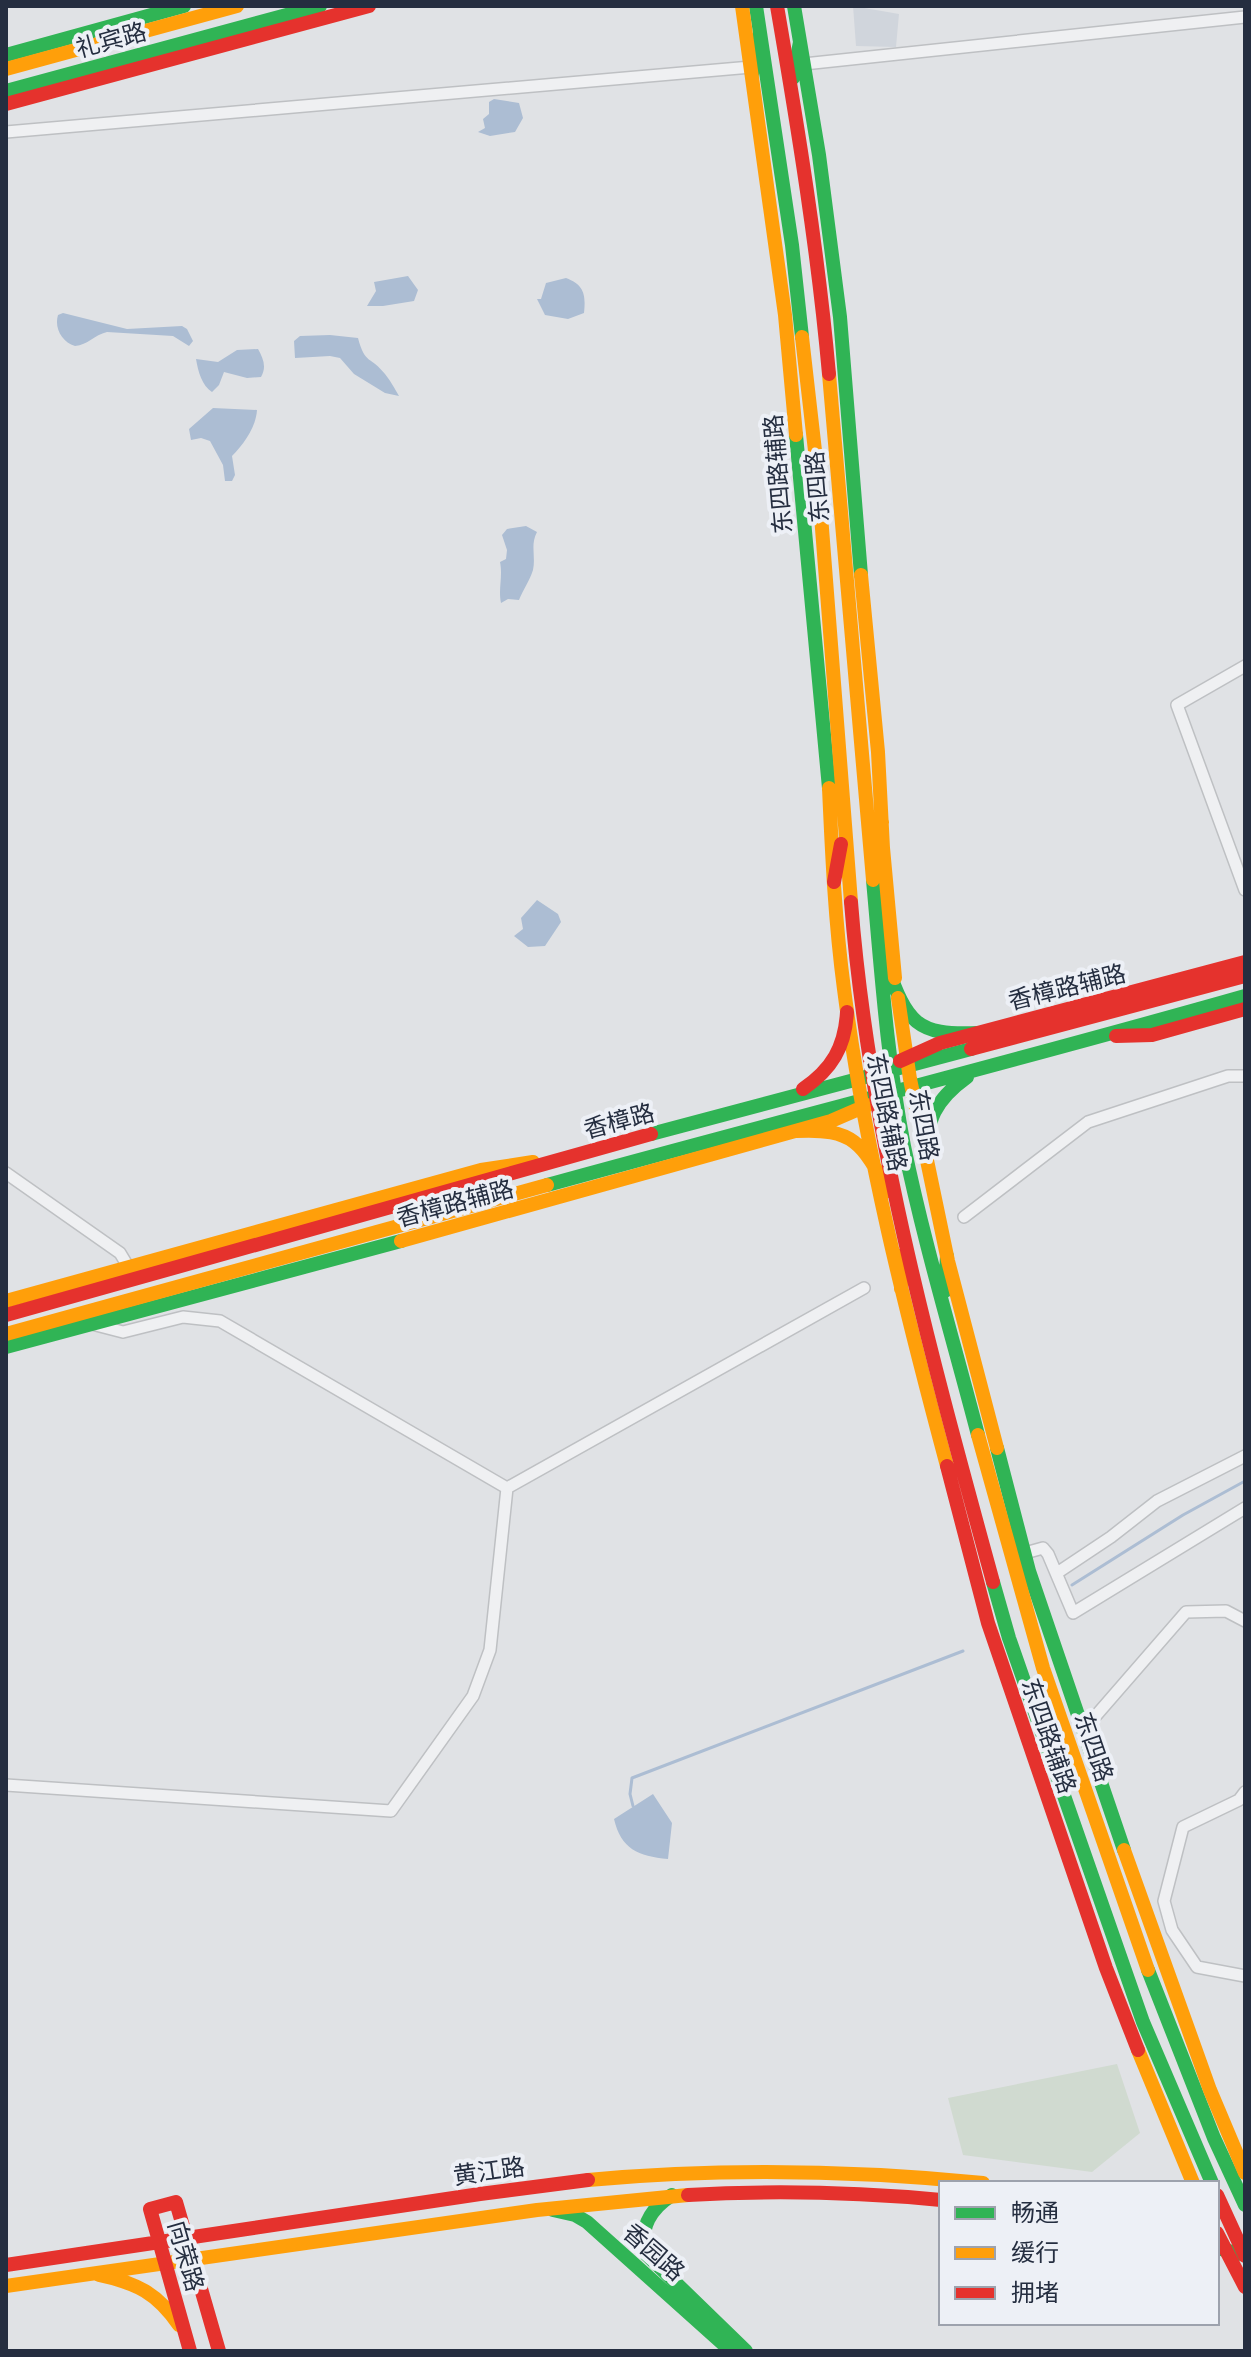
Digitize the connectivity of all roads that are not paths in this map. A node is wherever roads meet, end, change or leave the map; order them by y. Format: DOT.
graph roads {
  1 [pos="184,6"];
  2 [pos="237,6"];
  3 [pos="320,6"];
  4 [pos="369,6"];
  5 [pos="742,6"];
  6 [pos="777,6"];
  7 [pos="794,6"];
  8 [pos="757,10"];
  9 [pos="1245,17"];
  10 [pos="800,42"];
  11 [pos="6,55"];
  12 [pos="804,64"];
  13 [pos="6,69"];
  14 [pos="751,71"];
  15 [pos="791,88"];
  16 [pos="6,91"];
  17 [pos="6,104"];
  18 [pos="6,132"];
  19 [pos="1245,666"];
  20 [pos="845,822"];
  21 [pos="882,822"];
  22 [pos="873,881"];
  23 [pos="834,882"];
  24 [pos="1245,890"];
  25 [pos="878,936"];
  26 [pos="1245,962"];
  27 [pos="1245,976"];
  28 [pos="897,995"];
  29 [pos="1245,996"];
  30 [pos="1245,1009"];
  31 [pos="847,1012"];
  32 [pos="978,1033"];
  33 [pos="1100,1037"];
  34 [pos="900,1065"];
  35 [pos="989,1067"];
  36 [pos="867,1076"];
  37 [pos="1245,1076"];
  38 [pos="911,1087"];
  39 [pos="896,1092"];
  40 [pos="787,1098"];
  41 [pos="868,1101"];
  42 [pos="796,1131"];
  43 [pos="561,1159"];
  44 [pos="926,1159"];
  45 [pos="873,1164"];
  46 [pos="6,1173"];
  47 [pos="898,1212"];
  48 [pos="964,1217"];
  49 [pos="904,1237"];
  50 [pos="947,1256"];
  51 [pos="129,1268"];
  52 [pos="864,1288"];
  53 [pos="901,1289"];
  54 [pos="6,1301"];
  55 [pos="944,1304"];
  56 [pos="6,1315"];
  57 [pos="92,1324"];
  58 [pos="6,1337"];
  59 [pos="36,1339"];
  60 [pos="6,1347"];
  61 [pos="1245,1456"];
  62 [pos="507,1488"];
  63 [pos="1245,1508"];
  64 [pos="1025,1553"];
  65 [pos="1057,1573"];
  66 [pos="1245,1621"];
  67 [pos="1093,1719"];
  68 [pos="6,1785"];
  69 [pos="1245,1792"];
  70 [pos="1245,1976"];
  71 [pos="1245,2173"];
  72 [pos="965,2181"];
  73 [pos="1192,2181"];
  74 [pos="1211,2181"];
  75 [pos="674,2195"];
  76 [pos="1219,2198"];
  77 [pos="939,2200"];
  78 [pos="1245,2205"];
  79 [pos="537,2209"];
  80 [pos="1219,2230"];
  81 [pos="1239,2232"];
  82 [pos="186,2238"];
  83 [pos="159,2242"];
  84 [pos="1222,2249"];
  85 [pos="92,2252"];
  86 [pos="1245,2255"];
  87 [pos="192,2260"];
  88 [pos="165,2264"];
  89 [pos="6,2265"];
  90 [pos="94,2274"];
  91 [pos="6,2286"];
  92 [pos="1245,2287"];
  93 [pos="186,2336"];
  94 [pos="190,2351"];
  95 [pos="219,2351"];
  96 [pos="731,2351"];
  97 [pos="746,2351"];
  1 -- 11 [label="main road"];
  2 -- 13 [label="main road, 礼宾路"];
  3 -- 16 [label="main road, 礼宾路"];
  4 -- 17 [label="main road"];
  5 -- 14 [label="main road, 东四路辅路"];
  6 -- 15 [label="main road, 东四路"];
  7 -- 10 [label="main road, 东四路辅路"];
  8 -- 14 [label="main road"];
  8 -- 20 [label="main road, 东四路"];
  9 -- 12 [label="street"];
  10 -- 12 [label="main road, 东四路辅路"];
  10 -- 15 [label="main road"];
  12 -- 21 [label="main road, 东四路辅路"];
  14 -- 18 [label="street"];
  14 -- 23 [label="main road, 东四路辅路"];
  15 -- 22 [label="main road, 东四路"];
  19 -- 24 [label="street"];
  20 -- 23 [label="main road"];
  20 -- 36 [label="main road, 东四路"];
  21 -- 22 [label="main road"];
  21 -- 28 [label="main road, 东四路辅路"];
  22 -- 25 [label="main road, 东四路"];
  23 -- 31 [label="main road, 东四路辅路"];
  25 -- 28 [label="main road"];
  25 -- 34 [label="main road, 东四路"];
  26 -- 32 [label="main road, 香樟路辅路"];
  27 -- 34 [label="main road"];
  28 -- 32 [label="main road"];
  28 -- 34 [label="main road, 东四路辅路"];
  29 -- 33 [label="main road, 香樟路"];
  30 -- 33 [label="main road, 香樟路"];
  31 -- 36 [label="main road, 东四路辅路"];
  31 -- 40 [label="main road"];
  32 -- 34 [label="main road, 香樟路辅路"];
  33 -- 35 [label="main road, 香樟路"];
  34 -- 36 [label="main road, 香樟路辅路"];
  34 -- 38 [label="main road, 东四路辅路"];
  34 -- 39 [label="main road, 东四路"];
  35 -- 38 [label="main road, 香樟路"];
  35 -- 44 [label="main road"];
  36 -- 40 [label="main road, 香樟路"];
  36 -- 41 [label="main road, 东四路"];
  37 -- 48 [label="street"];
  38 -- 39 [label="main road, 香樟路"];
  38 -- 44 [label="main road, 东四路辅路"];
  39 -- 41 [label="main road, 香樟路"];
  39 -- 55 [label="main road, 东四路"];
  40 -- 43 [label="main road, 香樟路"];
  41 -- 42 [label="main road, 香樟路辅路"];
  41 -- 45 [label="main road, 东四路辅路"];
  41 -- 47 [label="main road, 东四路"];
  41 -- 58 [label="main road, 香樟路"];
  42 -- 45 [label="main road"];
  42 -- 57 [label="main road, 香樟路辅路"];
  43 -- 51 [label="main road"];
  43 -- 56 [label="main road, 香樟路"];
  44 -- 50 [label="main road, 东四路辅路"];
  45 -- 47 [label="main road"];
  45 -- 53 [label="main road, 东四路辅路"];
  46 -- 51 [label="street"];
  47 -- 49 [label="main road, 东四路"];
  49 -- 53 [label="main road"];
  49 -- 74 [label="main road, 东四路"];
  50 -- 55 [label="main road"];
  50 -- 64 [label="main road, 东四路辅路"];
  51 -- 54 [label="main road"];
  52 -- 62 [label="street"];
  53 -- 73 [label="main road, 东四路辅路"];
  55 -- 78 [label="main road, 东四路"];
  57 -- 59 [label="main road, 香樟路辅路"];
  57 -- 62 [label="street"];
  58 -- 59 [label="main road"];
  59 -- 60 [label="main road, 香樟路辅路"];
  61 -- 65 [label="street"];
  62 -- 68 [label="street"];
  63 -- 65 [label="street"];
  64 -- 65 [label="street"];
  64 -- 71 [label="main road, 东四路辅路"];
  66 -- 67 [label="street"];
  69 -- 70 [label="street"];
  72 -- 82 [label="main road, 黄江路"];
  75 -- 77 [label="main road, 黄江路"];
  75 -- 79 [label="main road, 黄江路"];
  75 -- 97 [label="main road, 香园路"];
  76 -- 81 [label="main road"];
  79 -- 87 [label="main road, 黄江路"];
  79 -- 96 [label="main road, 香园路"];
  80 -- 81 [label="main road"];
  81 -- 86 [label="main road"];
  82 -- 83 [label="main road, 黄江路"];
  82 -- 83 [label="main road, 向荣路"];
  82 -- 87 [label="main road, 向荣路"];
  83 -- 85 [label="main road, 黄江路"];
  83 -- 88 [label="main road, 向荣路"];
  84 -- 86 [label="main road"];
  84 -- 92 [label="main road"];
  85 -- 89 [label="main road, 黄江路"];
  85 -- 90 [label="main road"];
  87 -- 88 [label="main road, 黄江路"];
  87 -- 95 [label="main road, 向荣路"];
  88 -- 90 [label="main road, 黄江路"];
  88 -- 93 [label="main road, 向荣路"];
  90 -- 91 [label="main road, 黄江路"];
  90 -- 93 [label="main road"];
  93 -- 94 [label="main road, 向荣路"];
}
